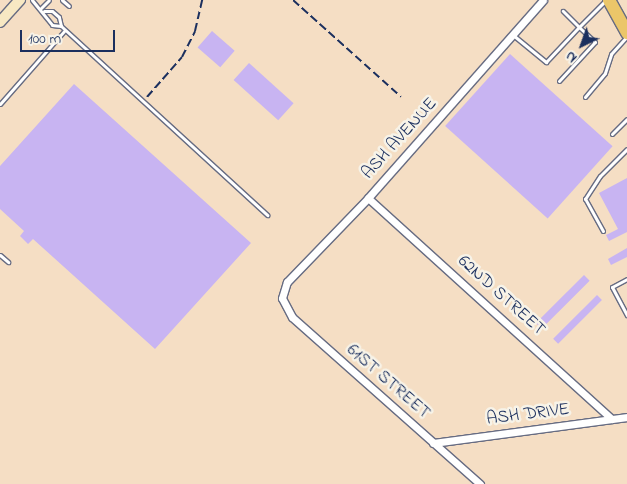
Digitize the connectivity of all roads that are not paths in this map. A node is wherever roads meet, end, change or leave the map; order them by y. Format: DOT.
graph roads {
  1 [pos="20,0"];
  2 [pos="32,0"];
  3 [pos="49,0"];
  4 [pos="62,0"];
  5 [pos="543,0"];
  6 [pos="608,0"];
  7 [pos="70,6"];
  8 [pos="43,10"];
  9 [pos="563,11"];
  10 [pos="0,22"];
  11 [pos="61,26"];
  12 [pos="579,27"];
  13 [pos="65,30"];
  14 [pos="512,34"];
  15 [pos="627,34"];
  16 [pos="559,81"];
  17 [pos="585,97"];
  18 [pos="0,104"];
  19 [pos="627,119"];
  20 [pos="612,134"];
  21 [pos="627,149"];
  22 [pos="368,198"];
  23 [pos="268,215"];
  24 [pos="603,231"];
  25 [pos="0,254"];
  26 [pos="8,262"];
  27 [pos="627,279"];
  28 [pos="282,298"];
  29 [pos="627,315"];
  30 [pos="627,416"];
  31 [pos="612,419"];
  32 [pos="433,443"];
  33 [pos="480,484"];
  1 -- 10 [label="street"];
  2 -- 8 [label="lane"];
  3 -- 8 [label="lane"];
  4 -- 7 [label="lane"];
  5 -- 14 [label="street, ASH AVENUE"];
  6 -- 12 [label="lane"];
  6 -- 15 [label="highway"];
  8 -- 11 [label="lane"];
  8 -- 11 [label="lane"];
  9 -- 12 [label="lane"];
  11 -- 13 [label="lane"];
  12 -- 14 [label="lane"];
  12 -- 16 [label="lane"];
  13 -- 18 [label="lane"];
  13 -- 23 [label="lane"];
  14 -- 22 [label="street, ASH AVENUE"];
  15 -- 17 [label="lane"];
  19 -- 20 [label="lane"];
  21 -- 24 [label="lane"];
  22 -- 28 [label="street, ASH AVENUE"];
  22 -- 31 [label="street, 62ND STREET"];
  25 -- 26 [label="lane"];
  27 -- 29 [label="lane"];
  28 -- 32 [label="street, 61ST STREET"];
  30 -- 31 [label="street, ASH DRIVE"];
  31 -- 32 [label="street, ASH DRIVE"];
  32 -- 33 [label="street, 61ST STREET"];
}
